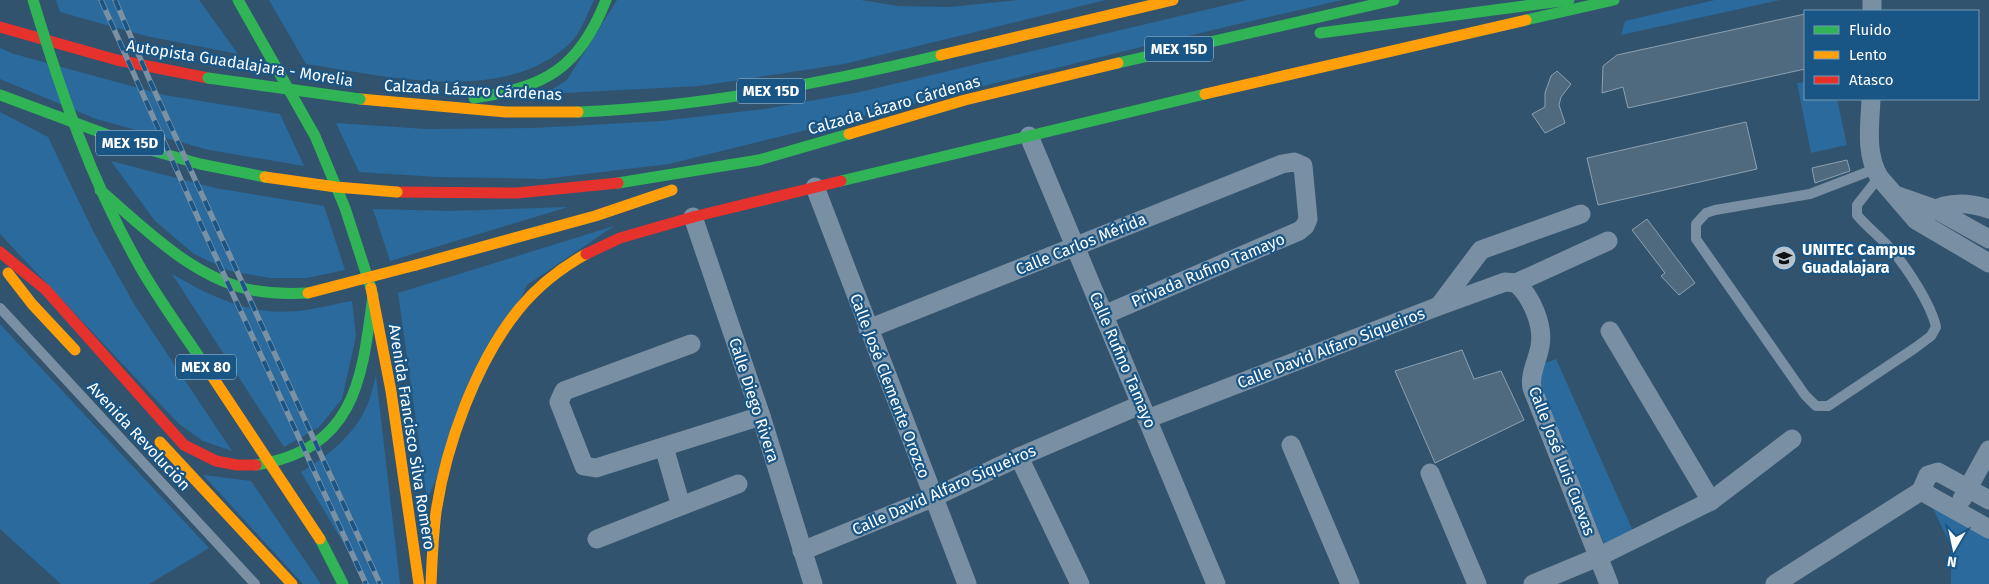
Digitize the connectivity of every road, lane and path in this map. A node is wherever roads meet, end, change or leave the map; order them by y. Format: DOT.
graph roads {
  1 [pos="34,0"];
  2 [pos="238,0"];
  3 [pos="606,0"];
  4 [pos="1173,0"];
  5 [pos="1394,0"];
  6 [pos="1569,0"];
  7 [pos="1614,0"];
  8 [pos="0,27"];
  9 [pos="1306,35"];
  10 [pos="1277,39"];
  11 [pos="1150,55"];
  12 [pos="0,95"];
  13 [pos="360,99"];
  14 [pos="1871,100"];
  15 [pos="420,104"];
  16 [pos="1029,136"];
  17 [pos="758,160"];
  18 [pos="1294,162"];
  19 [pos="1877,173"];
  20 [pos="815,187"];
  21 [pos="100,190"];
  22 [pos="1895,195"];
  23 [pos="1935,209"];
  24 [pos="1989,209"];
  25 [pos="1581,214"];
  26 [pos="693,217"];
  27 [pos="1916,220"];
  28 [pos="1989,239"];
  29 [pos="1608,240"];
  30 [pos="1075,246"];
  31 [pos="0,252"];
  32 [pos="0,262"];
  33 [pos="1989,263"];
  34 [pos="1516,282"];
  35 [pos="373,295"];
  36 [pos="1438,306"];
  37 [pos="0,308"];
  38 [pos="1104,315"];
  39 [pos="868,330"];
  40 [pos="1610,331"];
  41 [pos="691,344"];
  42 [pos="85,362"];
  43 [pos="1144,412"];
  44 [pos="761,416"];
  45 [pos="152,433"];
  46 [pos="1792,439"];
  47 [pos="1291,445"];
  48 [pos="664,447"];
  49 [pos="1989,450"];
  50 [pos="1019,457"];
  51 [pos="1430,473"];
  52 [pos="738,484"];
  53 [pos="1968,488"];
  54 [pos="1920,491"];
  55 [pos="932,498"];
  56 [pos="1989,500"];
  57 [pos="1711,501"];
  58 [pos="681,506"];
  59 [pos="1956,511"];
  60 [pos="1989,529"];
  61 [pos="596,539"];
  62 [pos="802,551"];
  63 [pos="1598,557"];
  64 [pos="255,584"];
  65 [pos="292,584"];
  66 [pos="343,584"];
  67 [pos="419,584"];
  68 [pos="431,584"];
  69 [pos="813,584"];
  70 [pos="966,584"];
  71 [pos="1080,584"];
  72 [pos="1216,584"];
  73 [pos="1350,584"];
  74 [pos="1477,584"];
  75 [pos="1533,584"];
  76 [pos="1609,584"];
  77 [pos="1775,584"];
  1 -- 21 [label="main road, MEX 80, bridge"];
  2 -- 35 [label="main road, Avenida Francisco Silva Romero"];
  3 -- 15 [label="main road"];
  4 -- 15 [label="main road, Calzada Lázaro Cárdenas / MEX 15D"];
  5 -- 11 [label="main road, Calzada Lázaro Cárdenas / MEX 15D"];
  6 -- 9 [label="main road"];
  7 -- 16 [label="main road"];
  8 -- 13 [label="main road, Autopista Guadalajara - Morelia / MEX 15D, bridge"];
  10 -- 11 [label="main road"];
  11 -- 17 [label="main road, Calzada Lázaro Cárdenas / MEX 15D"];
  12 -- 17 [label="main road, Calzada Lázaro Cárdenas / MEX 15D, bridge"];
  13 -- 15 [label="main road, Calzada Lázaro Cárdenas / MEX 15D"];
  14 -- 19 [label="street"];
  16 -- 20 [label="main road"];
  16 -- 30 [label="street, Calle Rufino Tamayo"];
  17 -- 21 [label="main road, bridge"];
  18 -- 30 [label="street, Calle Carlos Mérida"];
  18 -- 38 [label="street, Privada Rufino Tamayo"];
  19 -- 19 [label="lane"];
  19 -- 22 [label="street"];
  20 -- 26 [label="main road"];
  20 -- 39 [label="street, Calle José Clemente Orozco"];
  21 -- 66 [label="main road, MEX 80, bridge"];
  22 -- 23 [label="street"];
  22 -- 27 [label="street"];
  23 -- 24 [label="street"];
  23 -- 27 [label="street"];
  23 -- 28 [label="street"];
  25 -- 36 [label="street"];
  26 -- 44 [label="street, Calle Diego Rivera"];
  26 -- 68 [label="main road"];
  27 -- 33 [label="street"];
  29 -- 34 [label="street, Calle David Alfaro Siqueiros"];
  30 -- 38 [label="street, Calle Rufino Tamayo"];
  30 -- 39 [label="street, Calle Carlos Mérida"];
  31 -- 35 [label="main road"];
  32 -- 42 [label="main road"];
  34 -- 36 [label="street, Calle David Alfaro Siqueiros"];
  34 -- 63 [label="street, Calle José Luis Cuevas"];
  35 -- 67 [label="main road, Avenida Francisco Silva Romero"];
  36 -- 43 [label="street, Calle David Alfaro Siqueiros"];
  37 -- 64 [label="lane, Avenida Revolución"];
  38 -- 43 [label="street, Calle Rufino Tamayo"];
  39 -- 55 [label="street, Calle José Clemente Orozco"];
  40 -- 57 [label="street"];
  41 -- 48 [label="street"];
  43 -- 50 [label="street, Calle David Alfaro Siqueiros"];
  43 -- 72 [label="street, Calle Rufino Tamayo"];
  44 -- 48 [label="street"];
  44 -- 62 [label="street, Calle Diego Rivera"];
  45 -- 65 [label="main road"];
  46 -- 57 [label="street"];
  47 -- 73 [label="street"];
  48 -- 58 [label="street"];
  49 -- 53 [label="street"];
  50 -- 55 [label="street, Calle David Alfaro Siqueiros"];
  50 -- 71 [label="street"];
  51 -- 74 [label="street"];
  52 -- 58 [label="street"];
  53 -- 54 [label="street"];
  53 -- 56 [label="street"];
  53 -- 59 [label="street"];
  54 -- 59 [label="street"];
  54 -- 77 [label="street"];
  55 -- 62 [label="street, Calle David Alfaro Siqueiros"];
  55 -- 70 [label="street, Calle José Clemente Orozco"];
  57 -- 63 [label="street"];
  58 -- 61 [label="street"];
  59 -- 60 [label="street"];
  62 -- 69 [label="street, Calle Diego Rivera"];
  63 -- 75 [label="street"];
  63 -- 76 [label="street, Calle José Luis Cuevas"];
}
